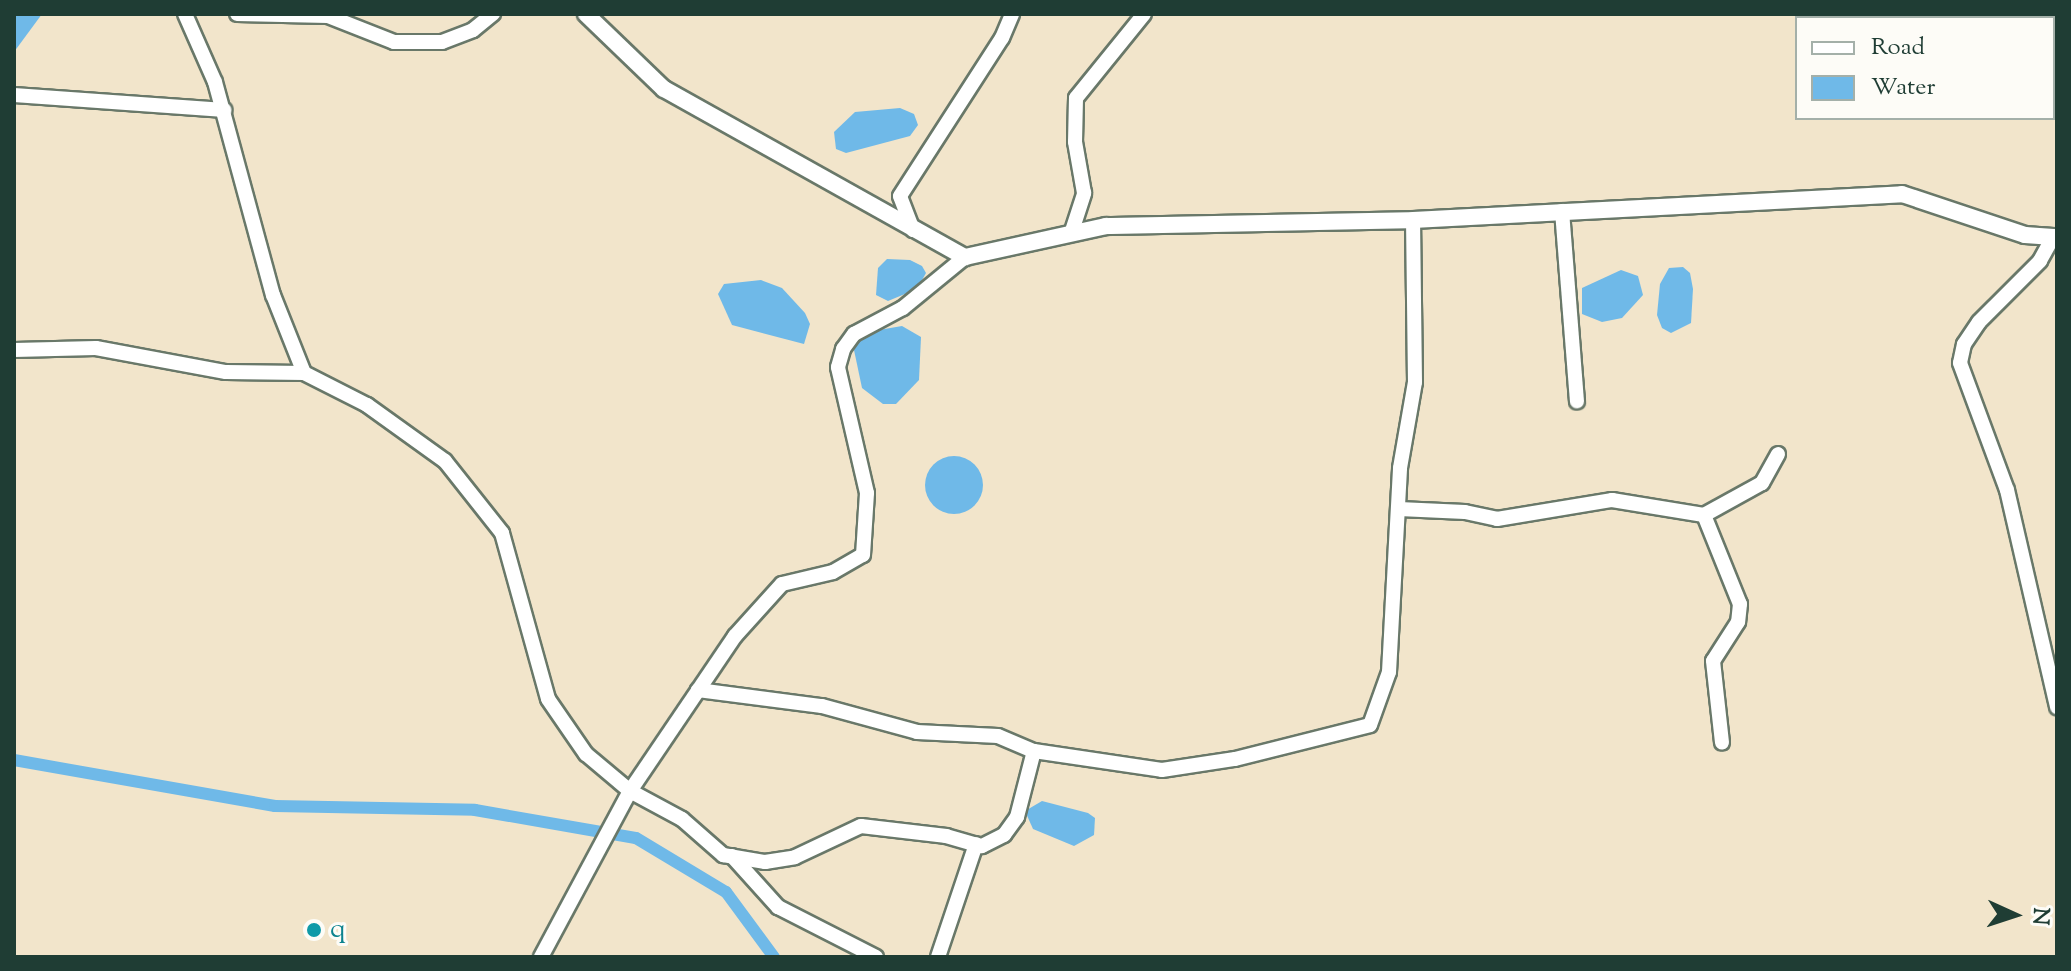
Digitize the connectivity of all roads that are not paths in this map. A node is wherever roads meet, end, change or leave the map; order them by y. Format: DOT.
graph roads {
  1 [pos="185,14"];
  2 [pos="237,14"];
  3 [pos="493,14"];
  4 [pos="586,14"];
  5 [pos="1012,14"];
  6 [pos="1144,14"];
  7 [pos="328,15"];
  8 [pos="14,95"];
  9 [pos="224,110"];
  10 [pos="1562,211"];
  11 [pos="1413,220"];
  12 [pos="913,230"];
  13 [pos="1072,231"];
  14 [pos="2054,238"];
  15 [pos="965,257"];
  16 [pos="14,350"];
  17 [pos="304,373"];
  18 [pos="1577,401"];
  19 [pos="1778,454"];
  20 [pos="1399,509"];
  21 [pos="1704,515"];
  22 [pos="698,690"];
  23 [pos="2057,707"];
  24 [pos="1722,743"];
  25 [pos="1034,751"];
  26 [pos="630,791"];
  27 [pos="976,844"];
  28 [pos="732,856"];
  29 [pos="541,957"];
  30 [pos="876,957"];
  31 [pos="938,957"];
  1 -- 9 [label="street"];
  2 -- 7 [label="street"];
  3 -- 7 [label="street"];
  4 -- 12 [label="street"];
  5 -- 12 [label="street"];
  6 -- 13 [label="street"];
  8 -- 9 [label="street"];
  9 -- 17 [label="street"];
  10 -- 11 [label="street"];
  10 -- 14 [label="street"];
  10 -- 18 [label="street"];
  11 -- 13 [label="street"];
  11 -- 20 [label="street"];
  12 -- 15 [label="street"];
  13 -- 15 [label="street"];
  14 -- 23 [label="street"];
  15 -- 22 [label="street"];
  16 -- 17 [label="street"];
  17 -- 26 [label="street"];
  19 -- 21 [label="street"];
  20 -- 21 [label="street"];
  20 -- 25 [label="street"];
  21 -- 24 [label="street"];
  22 -- 25 [label="street"];
  22 -- 26 [label="street"];
  25 -- 27 [label="street"];
  26 -- 28 [label="street"];
  26 -- 29 [label="street"];
  27 -- 28 [label="street"];
  27 -- 31 [label="street"];
  28 -- 30 [label="street"];
}
